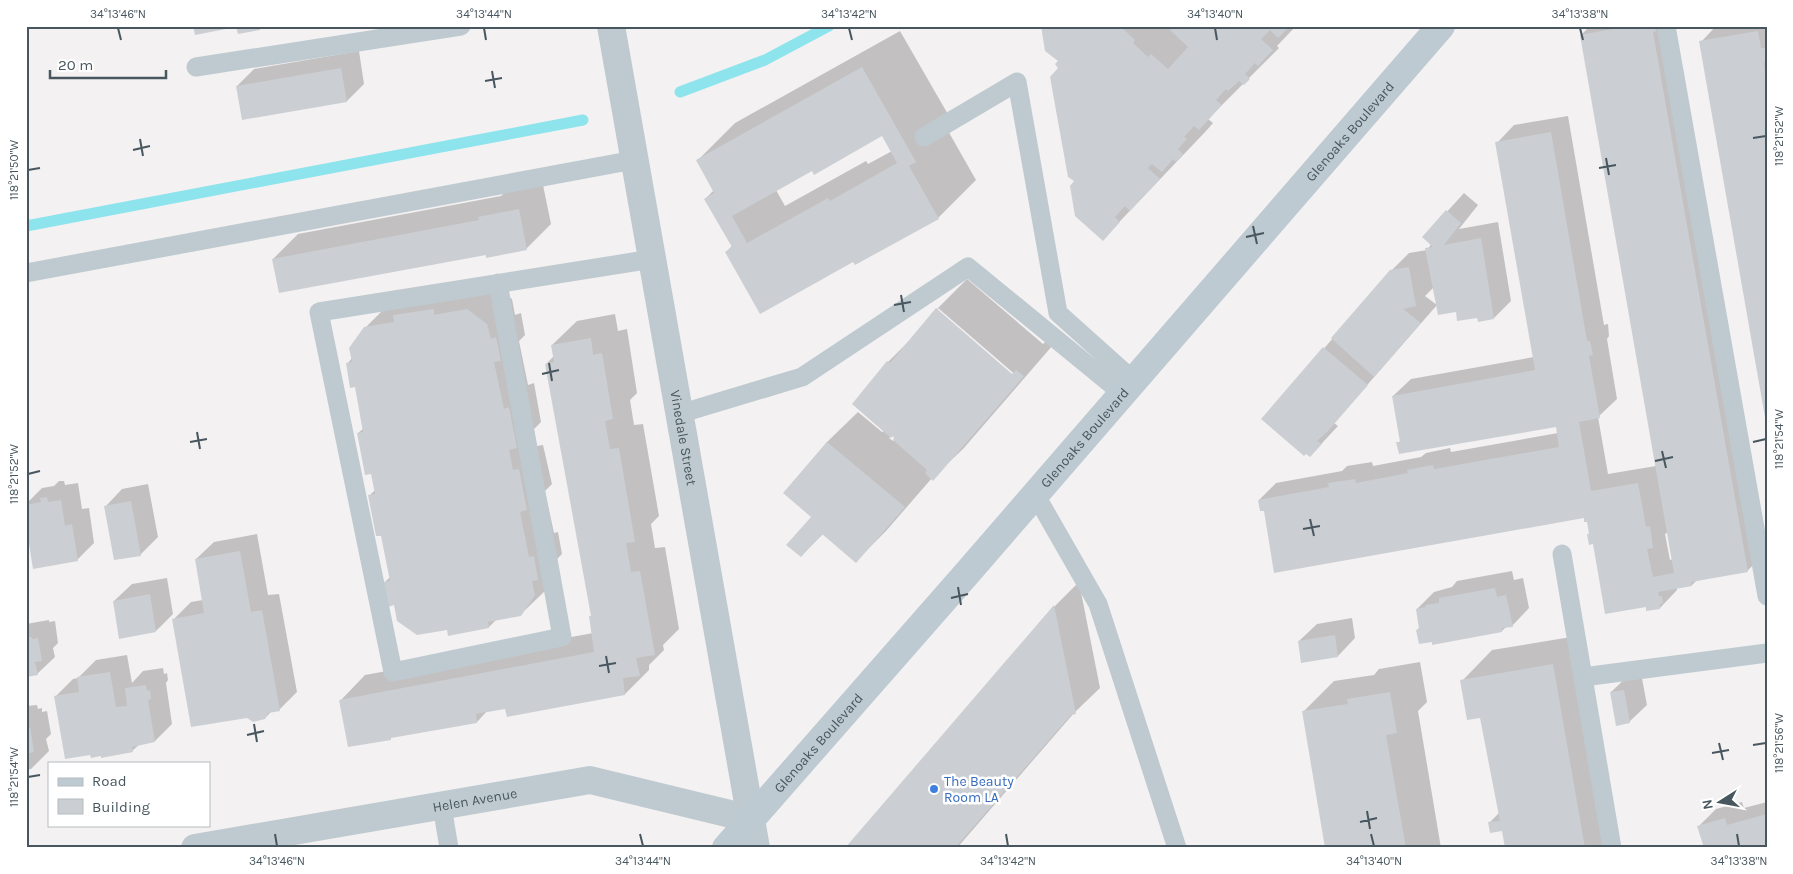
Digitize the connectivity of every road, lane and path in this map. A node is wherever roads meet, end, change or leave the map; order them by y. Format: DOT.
graph roads {
  1 [pos="461,26"];
  2 [pos="611,26"];
  3 [pos="1441,26"];
  4 [pos="1666,26"];
  5 [pos="196,67"];
  6 [pos="924,137"];
  7 [pos="634,160"];
  8 [pos="652,259"];
  9 [pos="26,273"];
  10 [pos="498,284"];
  11 [pos="1128,387"];
  12 [pos="679,414"];
  13 [pos="1035,494"];
  14 [pos="1562,554"];
  15 [pos="1767,596"];
  16 [pos="1767,653"];
  17 [pos="1583,677"];
  18 [pos="442,806"];
  19 [pos="751,819"];
  20 [pos="196,848"];
  21 [pos="449,848"];
  22 [pos="726,848"];
  23 [pos="756,848"];
  24 [pos="1177,848"];
  25 [pos="1612,848"];
  1 -- 5 [label="lane"];
  2 -- 7 [label="street, Vinedale Street"];
  3 -- 11 [label="main road, Glenoaks Boulevard"];
  4 -- 15 [label="lane"];
  6 -- 11 [label="lane"];
  7 -- 8 [label="street, Vinedale Street"];
  7 -- 9 [label="lane"];
  8 -- 10 [label="lane"];
  8 -- 12 [label="street, Vinedale Street"];
  10 -- 10 [label="lane"];
  11 -- 12 [label="lane"];
  11 -- 13 [label="main road, Glenoaks Boulevard"];
  12 -- 19 [label="street, Vinedale Street"];
  13 -- 19 [label="main road, Glenoaks Boulevard"];
  13 -- 24 [label="lane"];
  14 -- 17 [label="lane"];
  16 -- 17 [label="lane"];
  17 -- 25 [label="lane"];
  18 -- 19 [label="street, Helen Avenue"];
  18 -- 20 [label="street, Helen Avenue"];
  18 -- 21 [label="lane"];
  19 -- 22 [label="main road, Glenoaks Boulevard"];
  19 -- 23 [label="street, Vinedale Street"];
}
